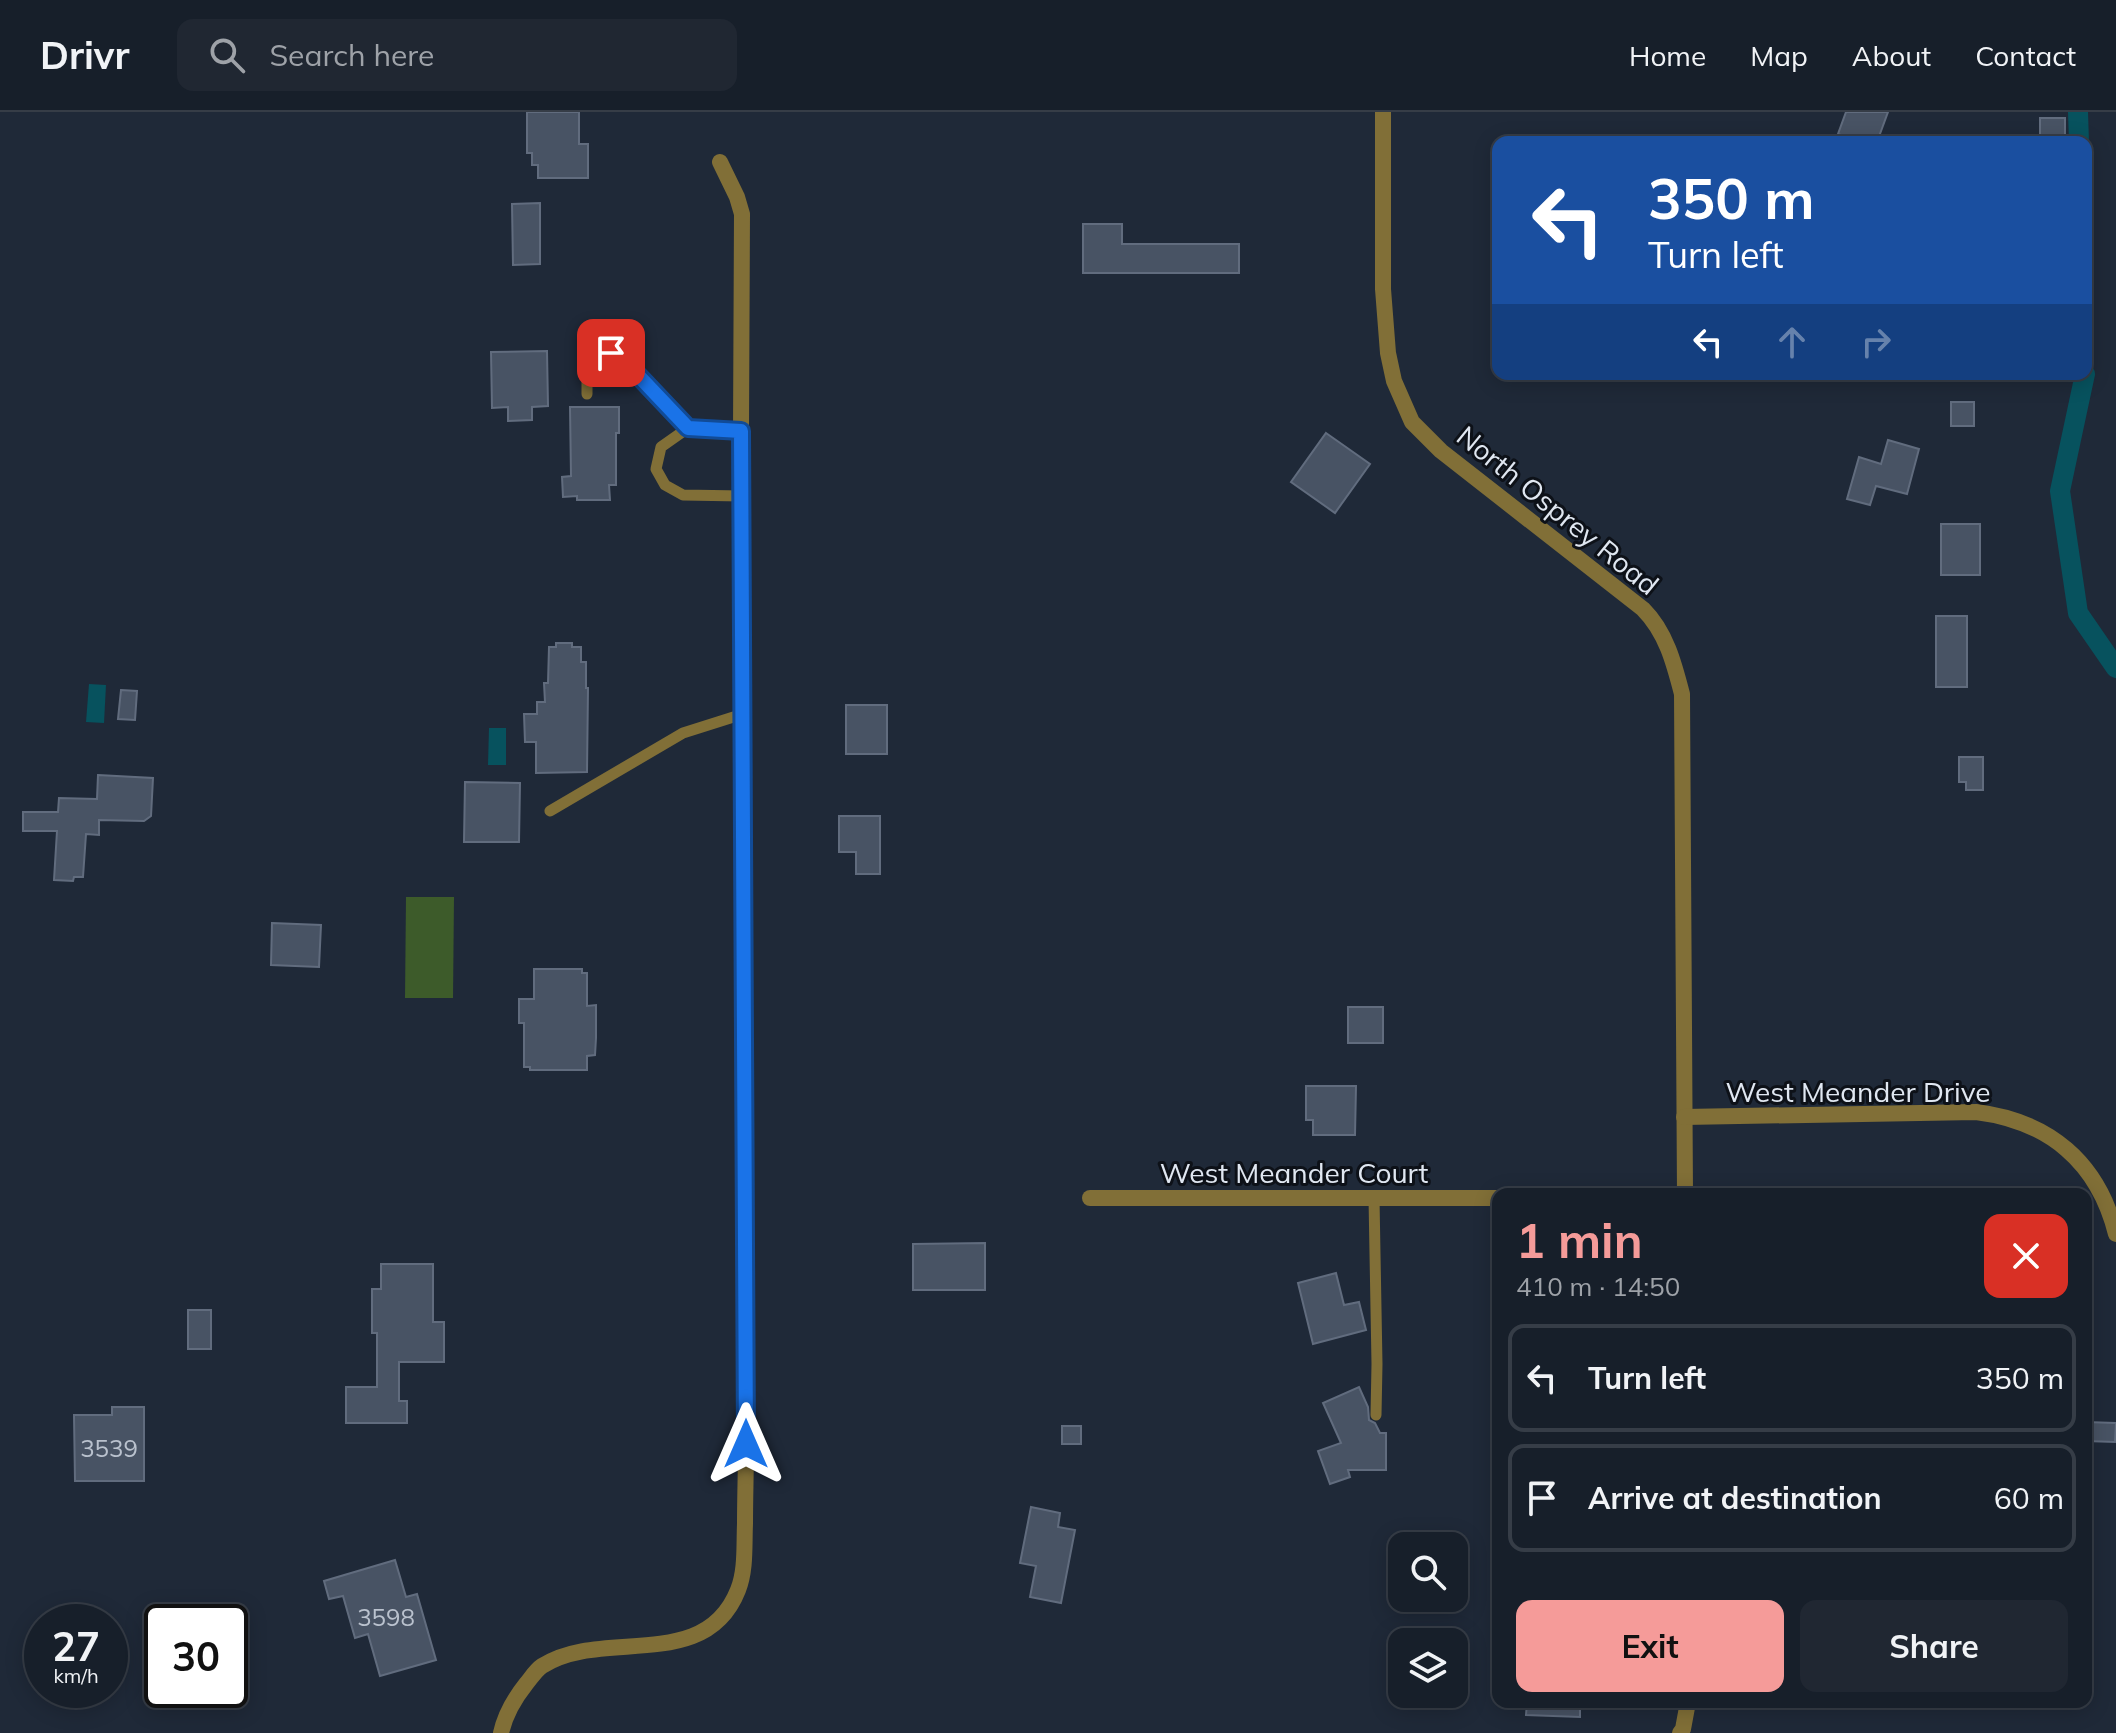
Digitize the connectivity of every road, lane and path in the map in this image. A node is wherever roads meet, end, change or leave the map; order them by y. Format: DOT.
graph roads {
  1 [pos="1383,112"];
  2 [pos="720,162"];
  3 [pos="587,394"];
  4 [pos="688,428"];
  5 [pos="741,431"];
  6 [pos="742,496"];
  7 [pos="743,714"];
  8 [pos="550,811"];
  9 [pos="1684,1117"];
  10 [pos="1685,1188"];
  11 [pos="1090,1198"];
  12 [pos="1374,1198"];
  13 [pos="1492,1198"];
  14 [pos="2116,1234"];
  15 [pos="1376,1415"];
  16 [pos="1687,1708"];
  17 [pos="501,1733"];
  18 [pos="1680,1733"];
  1 -- 9 [label="street, North Osprey Road"];
  2 -- 5 [label="street"];
  3 -- 4 [label="lane"];
  4 -- 5 [label="lane"];
  4 -- 6 [label="lane"];
  5 -- 6 [label="street"];
  6 -- 7 [label="street"];
  7 -- 8 [label="lane"];
  7 -- 17 [label="street"];
  9 -- 10 [label="street, North Osprey Road"];
  9 -- 14 [label="street, West Meander Drive"];
  11 -- 12 [label="street, West Meander Court"];
  12 -- 13 [label="street, West Meander Court"];
  12 -- 15 [label="lane"];
  16 -- 18 [label="street"];
}
